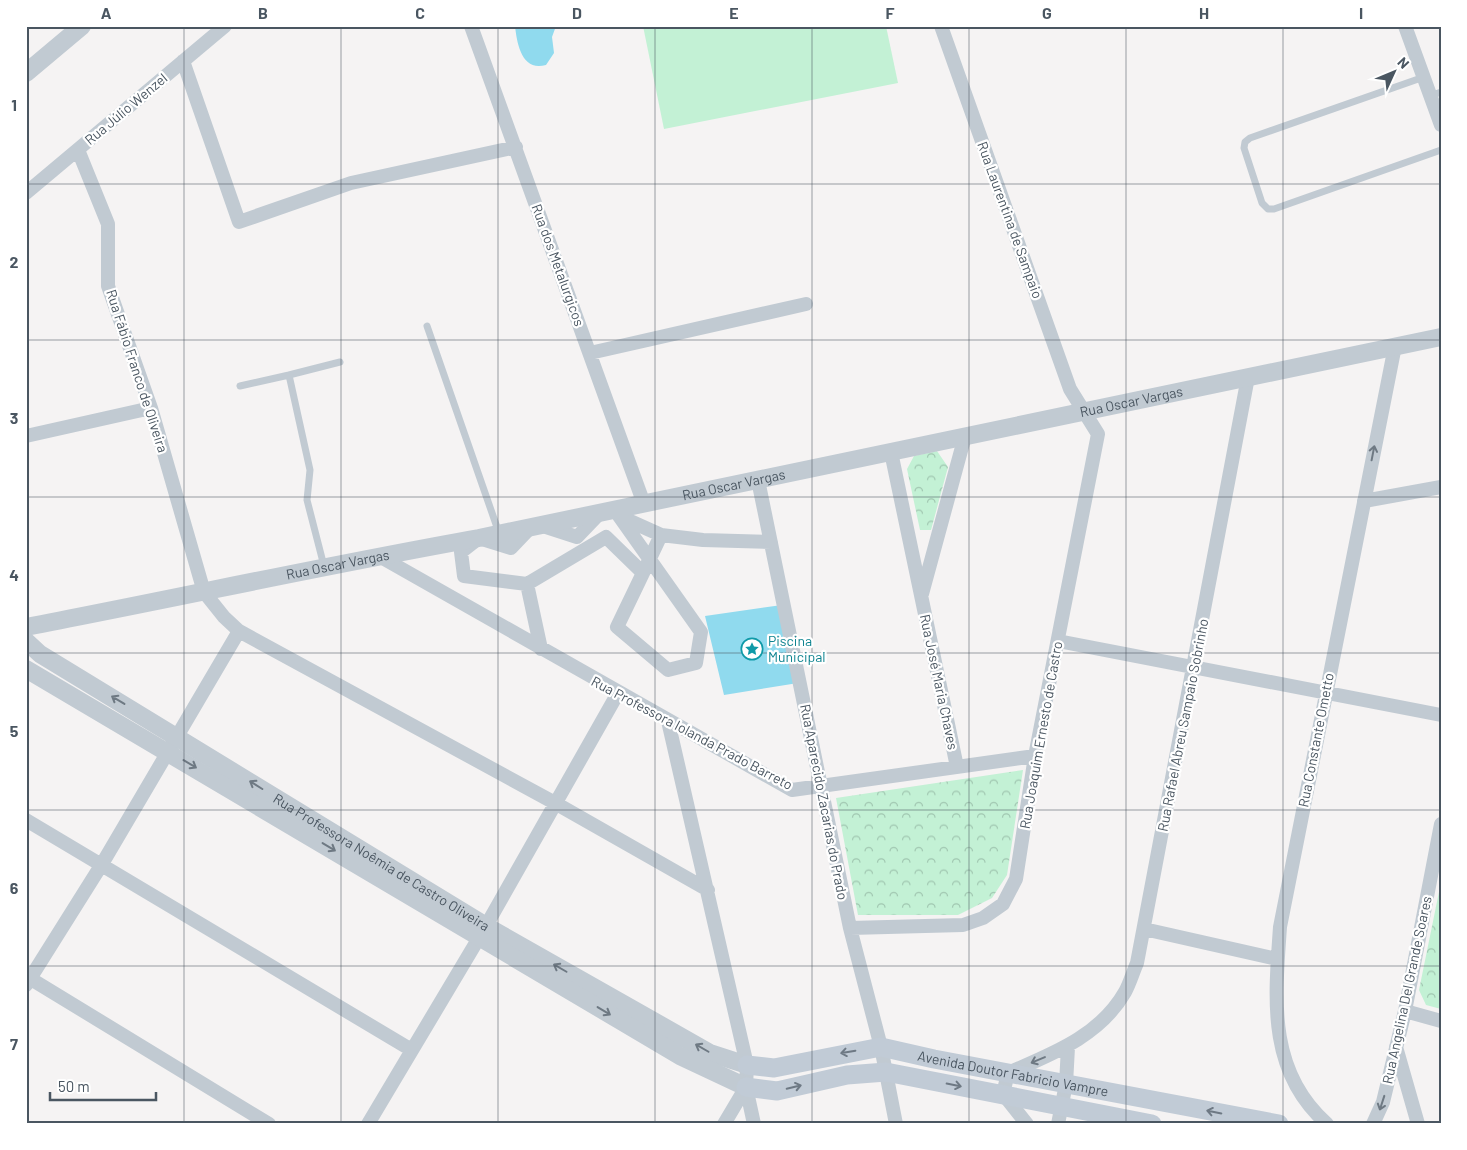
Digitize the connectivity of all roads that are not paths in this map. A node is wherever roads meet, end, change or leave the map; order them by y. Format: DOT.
graph roads {
  1 [pos="82,26"];
  2 [pos="225,26"];
  3 [pos="471,26"];
  4 [pos="941,26"];
  5 [pos="1405,26"];
  6 [pos="183,61"];
  7 [pos="26,73"];
  8 [pos="1424,77"];
  9 [pos="1436,94"];
  10 [pos="1441,124"];
  11 [pos="516,147"];
  12 [pos="78,150"];
  13 [pos="1441,150"];
  14 [pos="26,193"];
  15 [pos="806,304"];
  16 [pos="427,326"];
  17 [pos="1441,337"];
  18 [pos="1394,346"];
  19 [pos="590,353"];
  20 [pos="340,362"];
  21 [pos="289,375"];
  22 [pos="1248,377"];
  23 [pos="240,386"];
  24 [pos="151,408"];
  25 [pos="1083,412"];
  26 [pos="26,436"];
  27 [pos="965,436"];
  28 [pos="891,452"];
  29 [pos="758,480"];
  30 [pos="1441,487"];
  31 [pos="1364,501"];
  32 [pos="644,504"];
  33 [pos="609,513"];
  34 [pos="536,526"];
  35 [pos="500,534"];
  36 [pos="662,534"];
  37 [pos="479,538"];
  38 [pos="771,542"];
  39 [pos="379,556"];
  40 [pos="650,558"];
  41 [pos="324,566"];
  42 [pos="643,573"];
  43 [pos="527,584"];
  44 [pos="204,592"];
  45 [pos="921,597"];
  46 [pos="26,627"];
  47 [pos="239,631"];
  48 [pos="26,641"];
  49 [pos="1058,641"];
  50 [pos="541,649"];
  51 [pos="1194,667"];
  52 [pos="26,669"];
  53 [pos="1326,693"];
  54 [pos="618,694"];
  55 [pos="1441,715"];
  56 [pos="668,721"];
  57 [pos="173,744"];
  58 [pos="1035,756"];
  59 [pos="957,767"];
  60 [pos="821,786"];
  61 [pos="555,803"];
  62 [pos="26,820"];
  63 [pos="1441,824"];
  64 [pos="102,864"];
  65 [pos="708,890"];
  66 [pos="850,928"];
  67 [pos="1144,929"];
  68 [pos="483,931"];
  69 [pos="1277,959"];
  70 [pos="28,980"];
  71 [pos="1405,1011"];
  72 [pos="1441,1021"];
  73 [pos="881,1047"];
  74 [pos="1068,1047"];
  75 [pos="1396,1047"];
  76 [pos="410,1049"];
  77 [pos="747,1066"];
  78 [pos="886,1072"];
  79 [pos="1008,1073"];
  80 [pos="1066,1084"];
  81 [pos="746,1087"];
  82 [pos="1003,1094"];
  83 [pos="1060,1115"];
  84 [pos="269,1124"];
  85 [pos="368,1124"];
  86 [pos="724,1124"];
  87 [pos="754,1124"];
  88 [pos="896,1124"];
  89 [pos="1027,1124"];
  90 [pos="1152,1124"];
  91 [pos="1279,1124"];
  92 [pos="1327,1124"];
  93 [pos="1373,1124"];
  94 [pos="1418,1124"];
  1 -- 7 [label="street"];
  2 -- 6 [label="street, Rua Júlio Wenzel"];
  3 -- 11 [label="street, Rua dos Metalurgicos"];
  4 -- 25 [label="street, Rua Laurentina de Sampaio"];
  5 -- 8 [label="street"];
  6 -- 11 [label="street"];
  6 -- 12 [label="street, Rua Júlio Wenzel"];
  8 -- 9 [label="street"];
  8 -- 13 [label="lane"];
  9 -- 10 [label="street"];
  11 -- 19 [label="street, Rua dos Metalurgicos"];
  12 -- 14 [label="street, Rua Júlio Wenzel"];
  12 -- 24 [label="street, Rua Fábio Franco de Oliveira"];
  15 -- 19 [label="street"];
  16 -- 35 [label="lane"];
  17 -- 18 [label="street, Rua Oscar Vargas"];
  18 -- 22 [label="street, Rua Oscar Vargas"];
  31 -- 18 [label="street, Rua Constante Ometto, one-way"];
  19 -- 32 [label="street, Rua dos Metalurgicos"];
  20 -- 21 [label="lane"];
  21 -- 23 [label="lane"];
  21 -- 41 [label="lane"];
  22 -- 25 [label="street, Rua Oscar Vargas"];
  22 -- 51 [label="street, Rua Rafael Abreu Sampaio Sobrinho"];
  24 -- 26 [label="street"];
  24 -- 44 [label="street, Rua Fábio Franco de Oliveira"];
  25 -- 27 [label="street, Rua Oscar Vargas"];
  25 -- 49 [label="street, Rua Joaquim Ernesto de Castro"];
  27 -- 28 [label="street, Rua Oscar Vargas"];
  27 -- 45 [label="street, Rua José Maria Chaves"];
  28 -- 29 [label="street, Rua Oscar Vargas"];
  28 -- 45 [label="street, Rua José Maria Chaves"];
  29 -- 32 [label="street, Rua Oscar Vargas"];
  29 -- 38 [label="street, Rua Aparecido Zacarias do Prado"];
  30 -- 31 [label="street"];
  31 -- 53 [label="street, Rua Constante Ometto"];
  32 -- 33 [label="street, Rua Oscar Vargas"];
  33 -- 34 [label="street, Rua Oscar Vargas"];
  33 -- 36 [label="street"];
  33 -- 40 [label="street"];
  34 -- 35 [label="street, Rua Oscar Vargas"];
  34 -- 37 [label="street"];
  35 -- 37 [label="street, Rua Oscar Vargas"];
  36 -- 38 [label="street"];
  36 -- 40 [label="street"];
  37 -- 39 [label="street, Rua Oscar Vargas"];
  37 -- 43 [label="street"];
  38 -- 60 [label="street, Rua Aparecido Zacarias do Prado"];
  39 -- 41 [label="street, Rua Oscar Vargas"];
  39 -- 50 [label="street, Rua Professora Iolanda Prado Barreto"];
  40 -- 42 [label="street"];
  40 -- 42 [label="street"];
  41 -- 44 [label="street, Rua Oscar Vargas"];
  42 -- 43 [label="street"];
  43 -- 50 [label="street"];
  44 -- 46 [label="street, Rua Oscar Vargas"];
  44 -- 47 [label="street"];
  45 -- 59 [label="street, Rua José Maria Chaves"];
  47 -- 57 [label="street"];
  47 -- 61 [label="street"];
  57 -- 48 [label="street, Rua Professora Noêmia de Castro Oliveira, one-way"];
  49 -- 51 [label="street"];
  49 -- 58 [label="street, Rua Joaquim Ernesto de Castro"];
  50 -- 54 [label="street, Rua Professora Iolanda Prado Barreto"];
  51 -- 53 [label="street"];
  51 -- 67 [label="street, Rua Rafael Abreu Sampaio Sobrinho"];
  52 -- 57 [label="street, Rua Professora Noêmia de Castro Oliveira"];
  53 -- 55 [label="street"];
  53 -- 69 [label="street, Rua Constante Ometto"];
  54 -- 56 [label="street, Rua Professora Iolanda Prado Barreto"];
  54 -- 61 [label="street"];
  56 -- 60 [label="street, Rua Professora Iolanda Prado Barreto"];
  56 -- 65 [label="street"];
  57 -- 64 [label="street"];
  57 -- 68 [label="street, Rua Professora Noêmia de Castro Oliveira"];
  58 -- 59 [label="street, Rua Professora Iolanda Prado Barreto"];
  58 -- 66 [label="street, Rua Joaquim Ernesto de Castro"];
  59 -- 60 [label="street, Rua Professora Iolanda Prado Barreto"];
  60 -- 66 [label="street, Rua Aparecido Zacarias do Prado"];
  61 -- 65 [label="street"];
  61 -- 68 [label="street"];
  62 -- 64 [label="street"];
  63 -- 71 [label="street, Rua Angelina Del Grande Soares"];
  64 -- 70 [label="street"];
  64 -- 76 [label="street"];
  65 -- 77 [label="street"];
  66 -- 73 [label="street, Rua Aparecido Zacarias do Prado"];
  67 -- 69 [label="street"];
  67 -- 74 [label="street, Rua Rafael Abreu Sampaio Sobrinho"];
  68 -- 76 [label="street"];
  77 -- 68 [label="street, Rua Professora Noêmia de Castro Oliveira, one-way"];
  68 -- 81 [label="street, Rua Professora Noêmia de Castro Oliveira, one-way"];
  69 -- 92 [label="street, Rua Constante Ometto"];
  70 -- 84 [label="street"];
  71 -- 72 [label="street"];
  71 -- 75 [label="street, Rua Angelina Del Grande Soares"];
  73 -- 77 [label="main road, Avenida Doutor Fabricio Vampre, one-way"];
  73 -- 78 [label="street, Rua Aparecido Zacarias do Prado"];
  73 -- 79 [label="main road, Avenida Doutor Fabricio Vampre"];
  74 -- 79 [label="street, Rua Rafael Abreu Sampaio Sobrinho, one-way"];
  74 -- 80 [label="street"];
  75 -- 93 [label="street, Rua Angelina Del Grande Soares, one-way"];
  75 -- 94 [label="street"];
  76 -- 85 [label="street"];
  77 -- 81 [label="street"];
  81 -- 78 [label="main road, Avenida Doutor Fabricio Vampre, one-way"];
  78 -- 82 [label="main road, Avenida Doutor Fabricio Vampre, one-way"];
  78 -- 88 [label="street, Rua Aparecido Zacarias do Prado"];
  79 -- 80 [label="main road, Avenida Doutor Fabricio Vampre"];
  79 -- 82 [label="street"];
  80 -- 83 [label="street"];
  91 -- 80 [label="main road, Avenida Doutor Fabricio Vampre, one-way"];
  81 -- 86 [label="street"];
  81 -- 87 [label="street"];
  82 -- 83 [label="main road, Avenida Doutor Fabricio Vampre"];
  82 -- 89 [label="street"];
  83 -- 90 [label="main road, Avenida Doutor Fabricio Vampre"];
}
